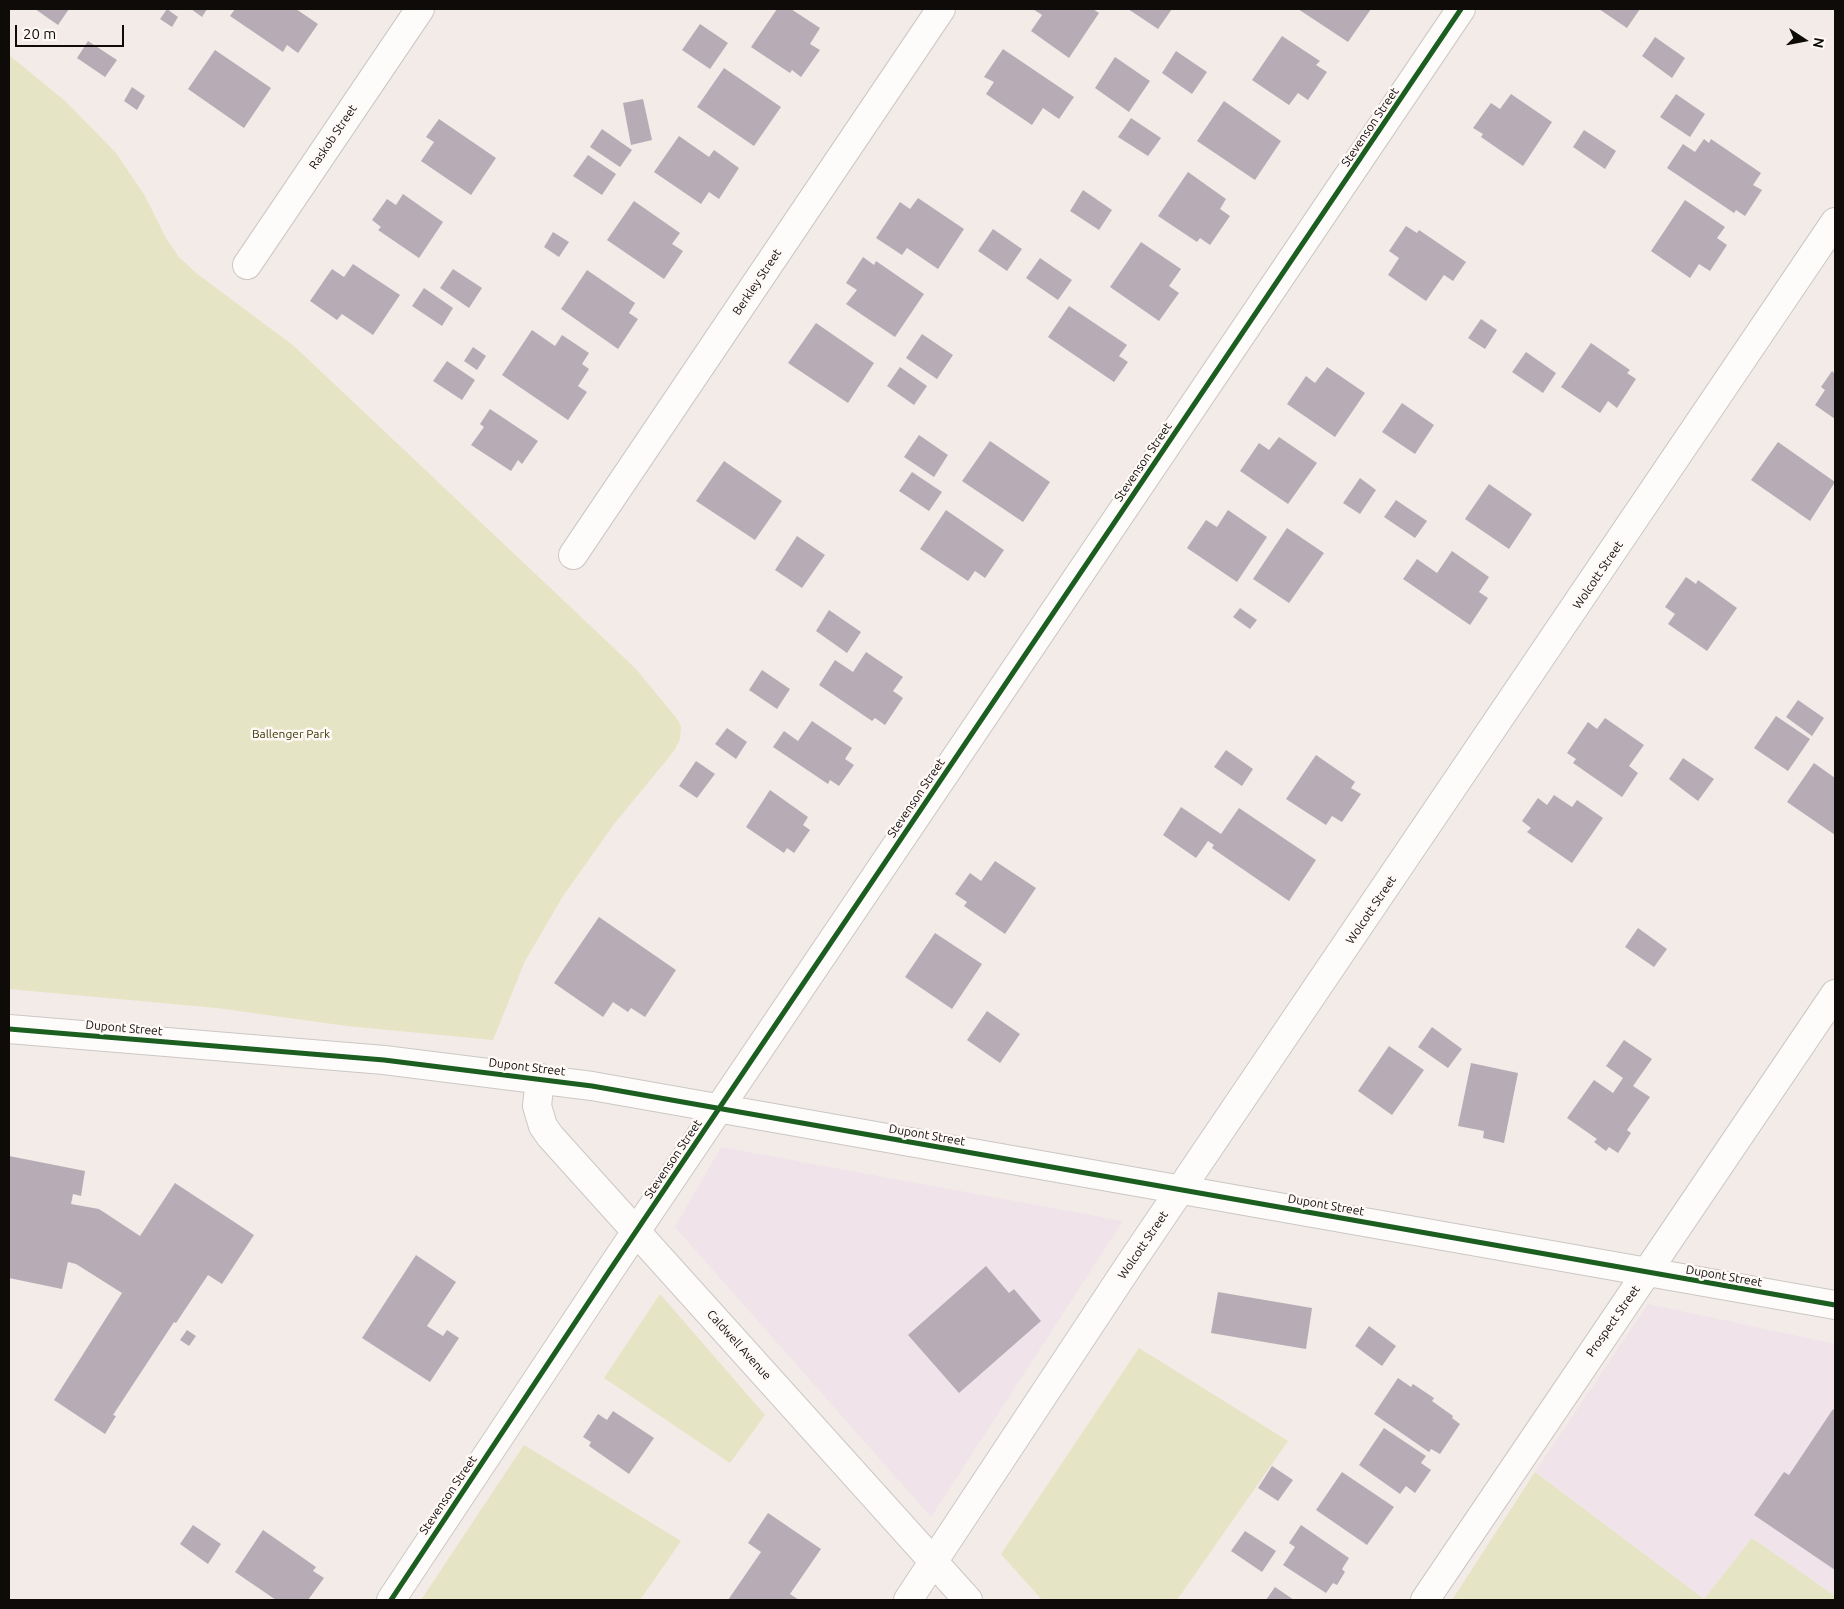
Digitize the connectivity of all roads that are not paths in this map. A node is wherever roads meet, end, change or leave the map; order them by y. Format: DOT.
graph roads {
  1 [pos="420,9"];
  2 [pos="941,9"];
  3 [pos="1462,9"];
  4 [pos="1835,222"];
  5 [pos="247,265"];
  6 [pos="573,555"];
  7 [pos="1835,994"];
  8 [pos="9,1029"];
  9 [pos="540,1078"];
  10 [pos="719,1108"];
  11 [pos="1181,1190"];
  12 [pos="636,1232"];
  13 [pos="1647,1272"];
  14 [pos="1835,1305"];
  15 [pos="934,1562"];
  16 [pos="391,1600"];
  17 [pos="908,1600"];
  18 [pos="968,1600"];
  19 [pos="1425,1600"];
  1 -- 5 [label="street, Raskob Street"];
  2 -- 6 [label="street, Berkley Street"];
  3 -- 10 [label="street, Stevenson Street"];
  4 -- 11 [label="street, Wolcott Street"];
  7 -- 13 [label="street, Prospect Street"];
  8 -- 9 [label="street, Dupont Street"];
  9 -- 10 [label="street, Dupont Street"];
  9 -- 12 [label="street, Caldwell Avenue"];
  10 -- 11 [label="street, Dupont Street"];
  10 -- 12 [label="street, Stevenson Street"];
  11 -- 13 [label="street, Dupont Street"];
  11 -- 15 [label="street, Wolcott Street"];
  12 -- 15 [label="street, Caldwell Avenue"];
  12 -- 16 [label="street, Stevenson Street"];
  13 -- 14 [label="street, Dupont Street"];
  13 -- 19 [label="street, Prospect Street"];
  15 -- 17 [label="street, Wolcott Street"];
  15 -- 18 [label="street, Caldwell Avenue"];
}
